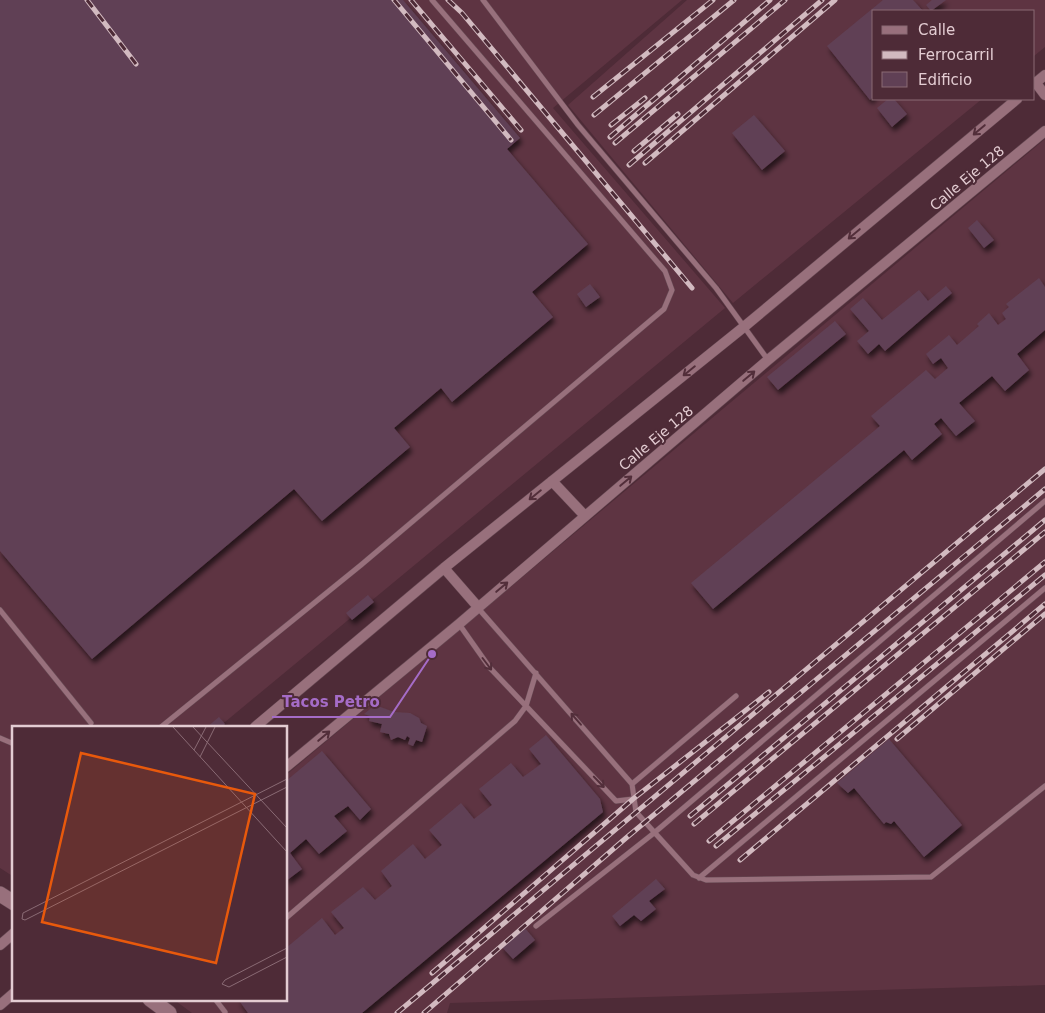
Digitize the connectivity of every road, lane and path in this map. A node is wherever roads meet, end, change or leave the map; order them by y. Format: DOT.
graph roads {
  1 [pos="432,0"];
  2 [pos="483,0"];
  3 [pos="1045,75"];
  4 [pos="1035,84"];
  5 [pos="1045,95"];
  6 [pos="1015,100"];
  7 [pos="1045,131"];
  8 [pos="745,326"];
  9 [pos="768,360"];
  10 [pos="552,481"];
  11 [pos="1045,501"];
  12 [pos="586,516"];
  13 [pos="444,568"];
  14 [pos="1045,588"];
  15 [pos="478,607"];
  16 [pos="0,610"];
  17 [pos="459,624"];
  18 [pos="536,673"];
  19 [pos="736,696"];
  20 [pos="526,706"];
  21 [pos="91,723"];
  22 [pos="162,726"];
  23 [pos="256,726"];
  24 [pos="0,738"];
  25 [pos="12,743"];
  26 [pos="288,765"];
  27 [pos="632,784"];
  28 [pos="1045,786"];
  29 [pos="633,799"];
  30 [pos="654,834"];
  31 [pos="699,878"];
  32 [pos="0,894"];
  33 [pos="12,902"];
  34 [pos="288,916"];
  35 [pos="536,926"];
  36 [pos="12,935"];
  37 [pos="0,945"];
  38 [pos="12,995"];
  39 [pos="151,1000"];
  40 [pos="216,1000"];
  41 [pos="0,1005"];
  42 [pos="225,1012"];
  43 [pos="169,1013"];
  1 -- 22 [label="lane"];
  2 -- 8 [label="lane"];
  3 -- 4 [label="street"];
  4 -- 5 [label="street"];
  6 -- 8 [label="street, Calle Eje 128, one-way"];
  7 -- 9 [label="street, Calle Eje 128"];
  8 -- 9 [label="lane"];
  8 -- 10 [label="street, Calle Eje 128, one-way"];
  12 -- 9 [label="street, Calle Eje 128, one-way"];
  10 -- 12 [label="street"];
  10 -- 13 [label="street, Calle Eje 128, one-way"];
  11 -- 30 [label="lane"];
  15 -- 12 [label="street, Calle Eje 128, one-way"];
  13 -- 15 [label="street"];
  13 -- 23 [label="street, Calle Eje 128"];
  14 -- 31 [label="lane"];
  15 -- 17 [label="street, Calle Eje 128"];
  15 -- 18 [label="lane"];
  16 -- 21 [label="lane"];
  17 -- 20 [label="lane, one-way"];
  26 -- 17 [label="street, Calle Eje 128, one-way"];
  18 -- 20 [label="lane"];
  27 -- 18 [label="lane, one-way"];
  19 -- 27 [label="lane"];
  20 -- 29 [label="lane, one-way"];
  20 -- 34 [label="lane"];
  24 -- 25 [label="lane"];
  27 -- 29 [label="lane"];
  28 -- 31 [label="lane"];
  29 -- 30 [label="lane"];
  30 -- 31 [label="lane"];
  30 -- 35 [label="lane"];
  32 -- 33 [label="street"];
  36 -- 37 [label="street"];
  38 -- 41 [label="street"];
  39 -- 43 [label="street"];
  40 -- 42 [label="lane"];
}
